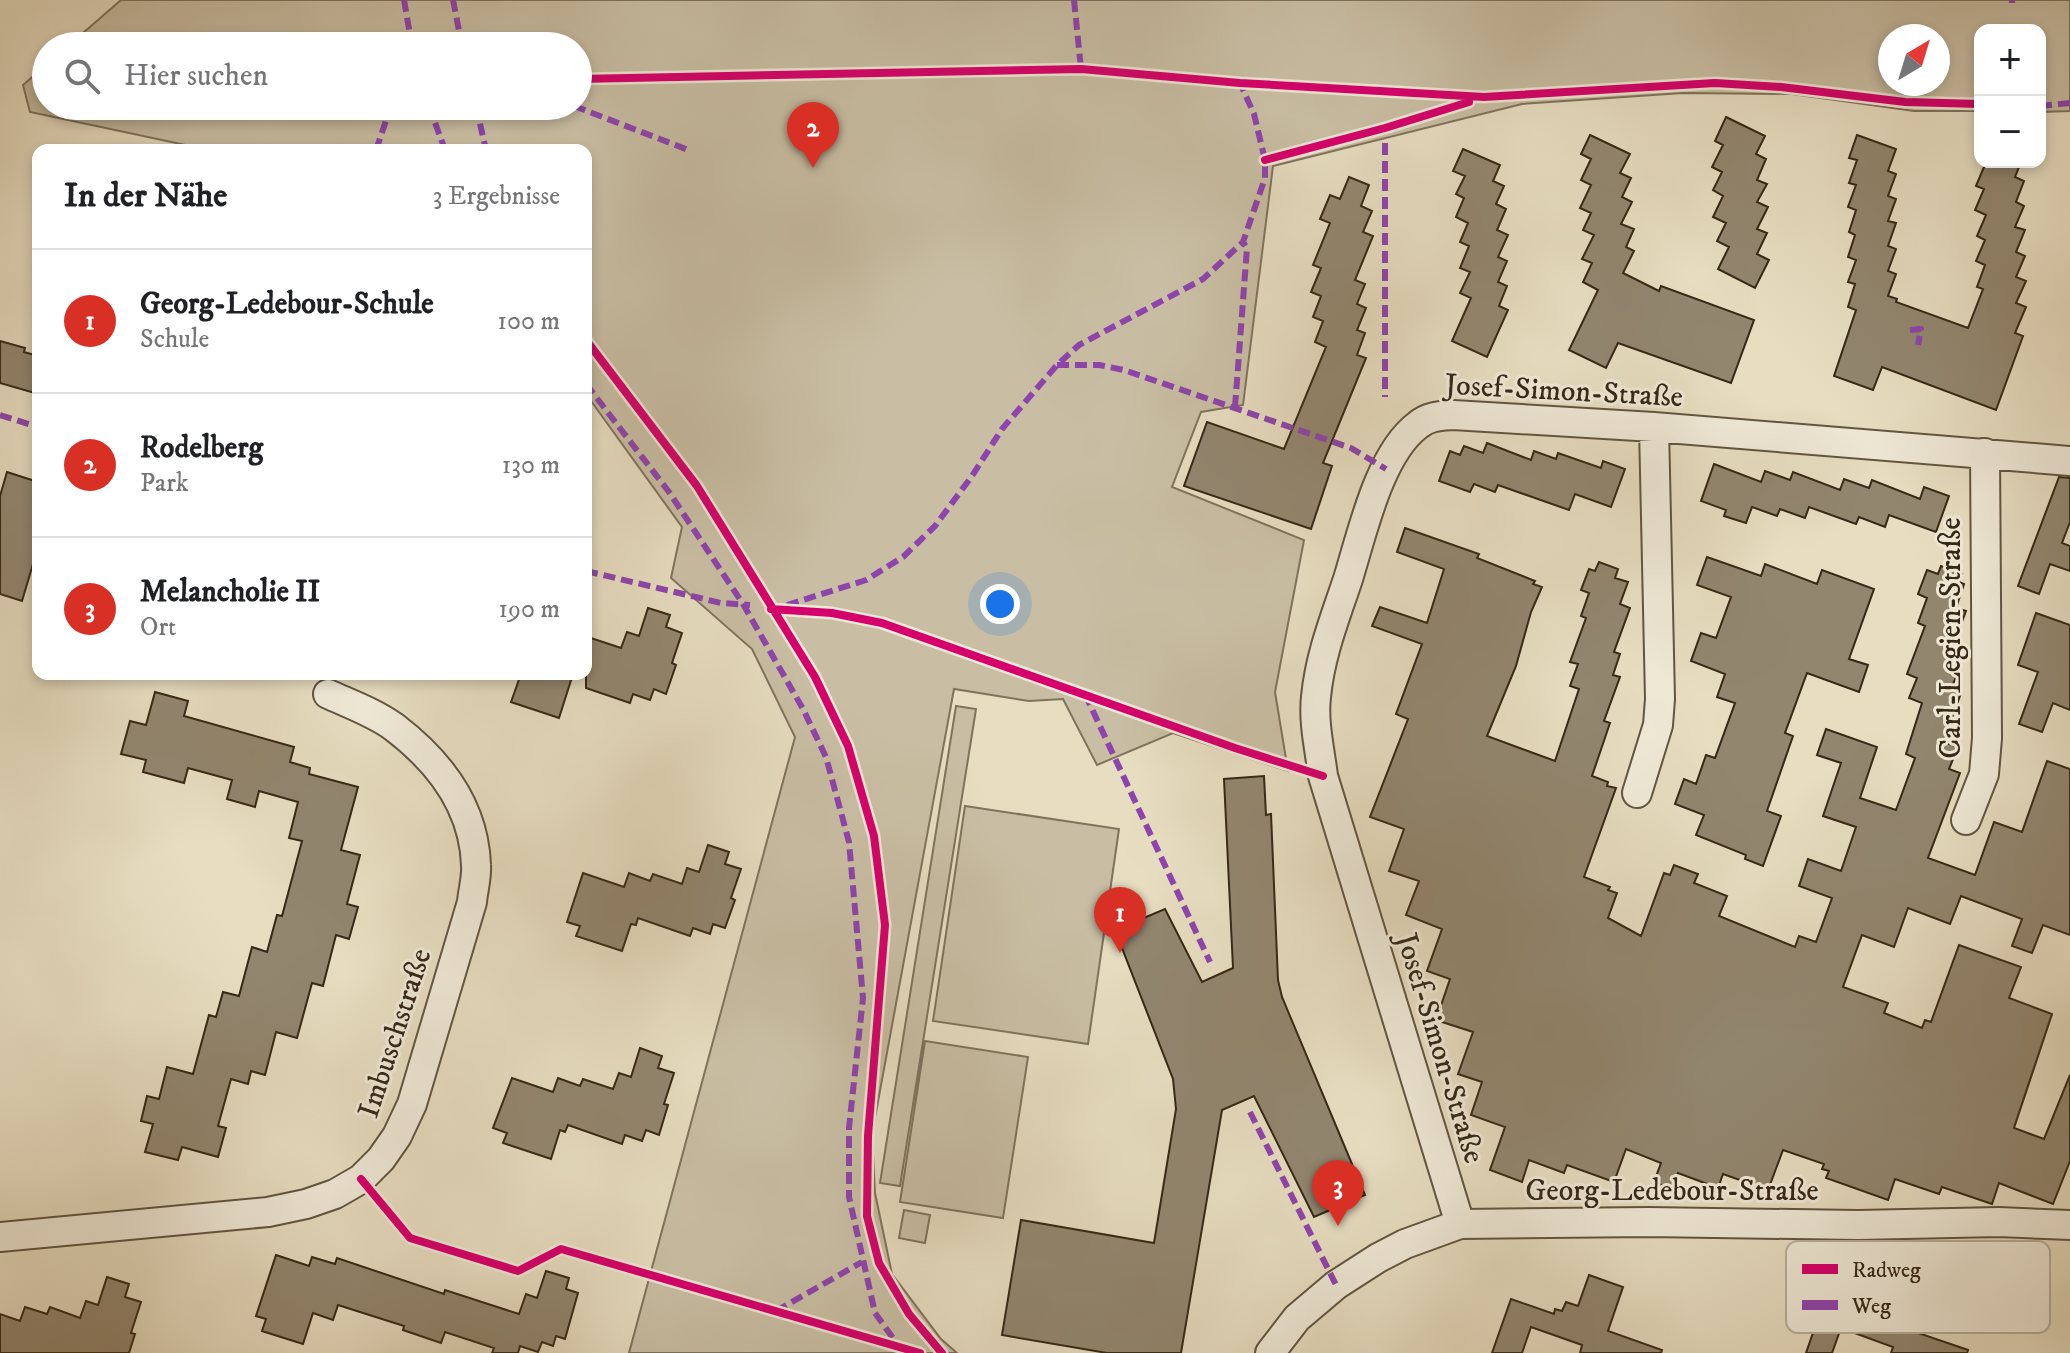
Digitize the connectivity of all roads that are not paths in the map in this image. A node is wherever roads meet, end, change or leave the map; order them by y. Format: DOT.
graph roads {
  1 [pos="1654,427"];
  2 [pos="1985,453"];
  3 [pos="2070,461"];
  4 [pos="328,694"];
  5 [pos="1637,793"];
  6 [pos="1966,820"];
  7 [pos="1460,1224"];
  8 [pos="2070,1225"];
  9 [pos="0,1237"];
  10 [pos="1270,1353"];
  1 -- 2 [label="street, Josef-Simon-Straße"];
  1 -- 5 [label="street"];
  1 -- 7 [label="street, Josef-Simon-Straße"];
  2 -- 3 [label="street, Josef-Simon-Straße"];
  2 -- 6 [label="street, Carl-Legien-Straße"];
  4 -- 9 [label="street, Imbuschstraße"];
  7 -- 8 [label="street, Georg-Ledebour-Straße"];
  7 -- 10 [label="street, Georg-Ledebour-Straße"];
}
